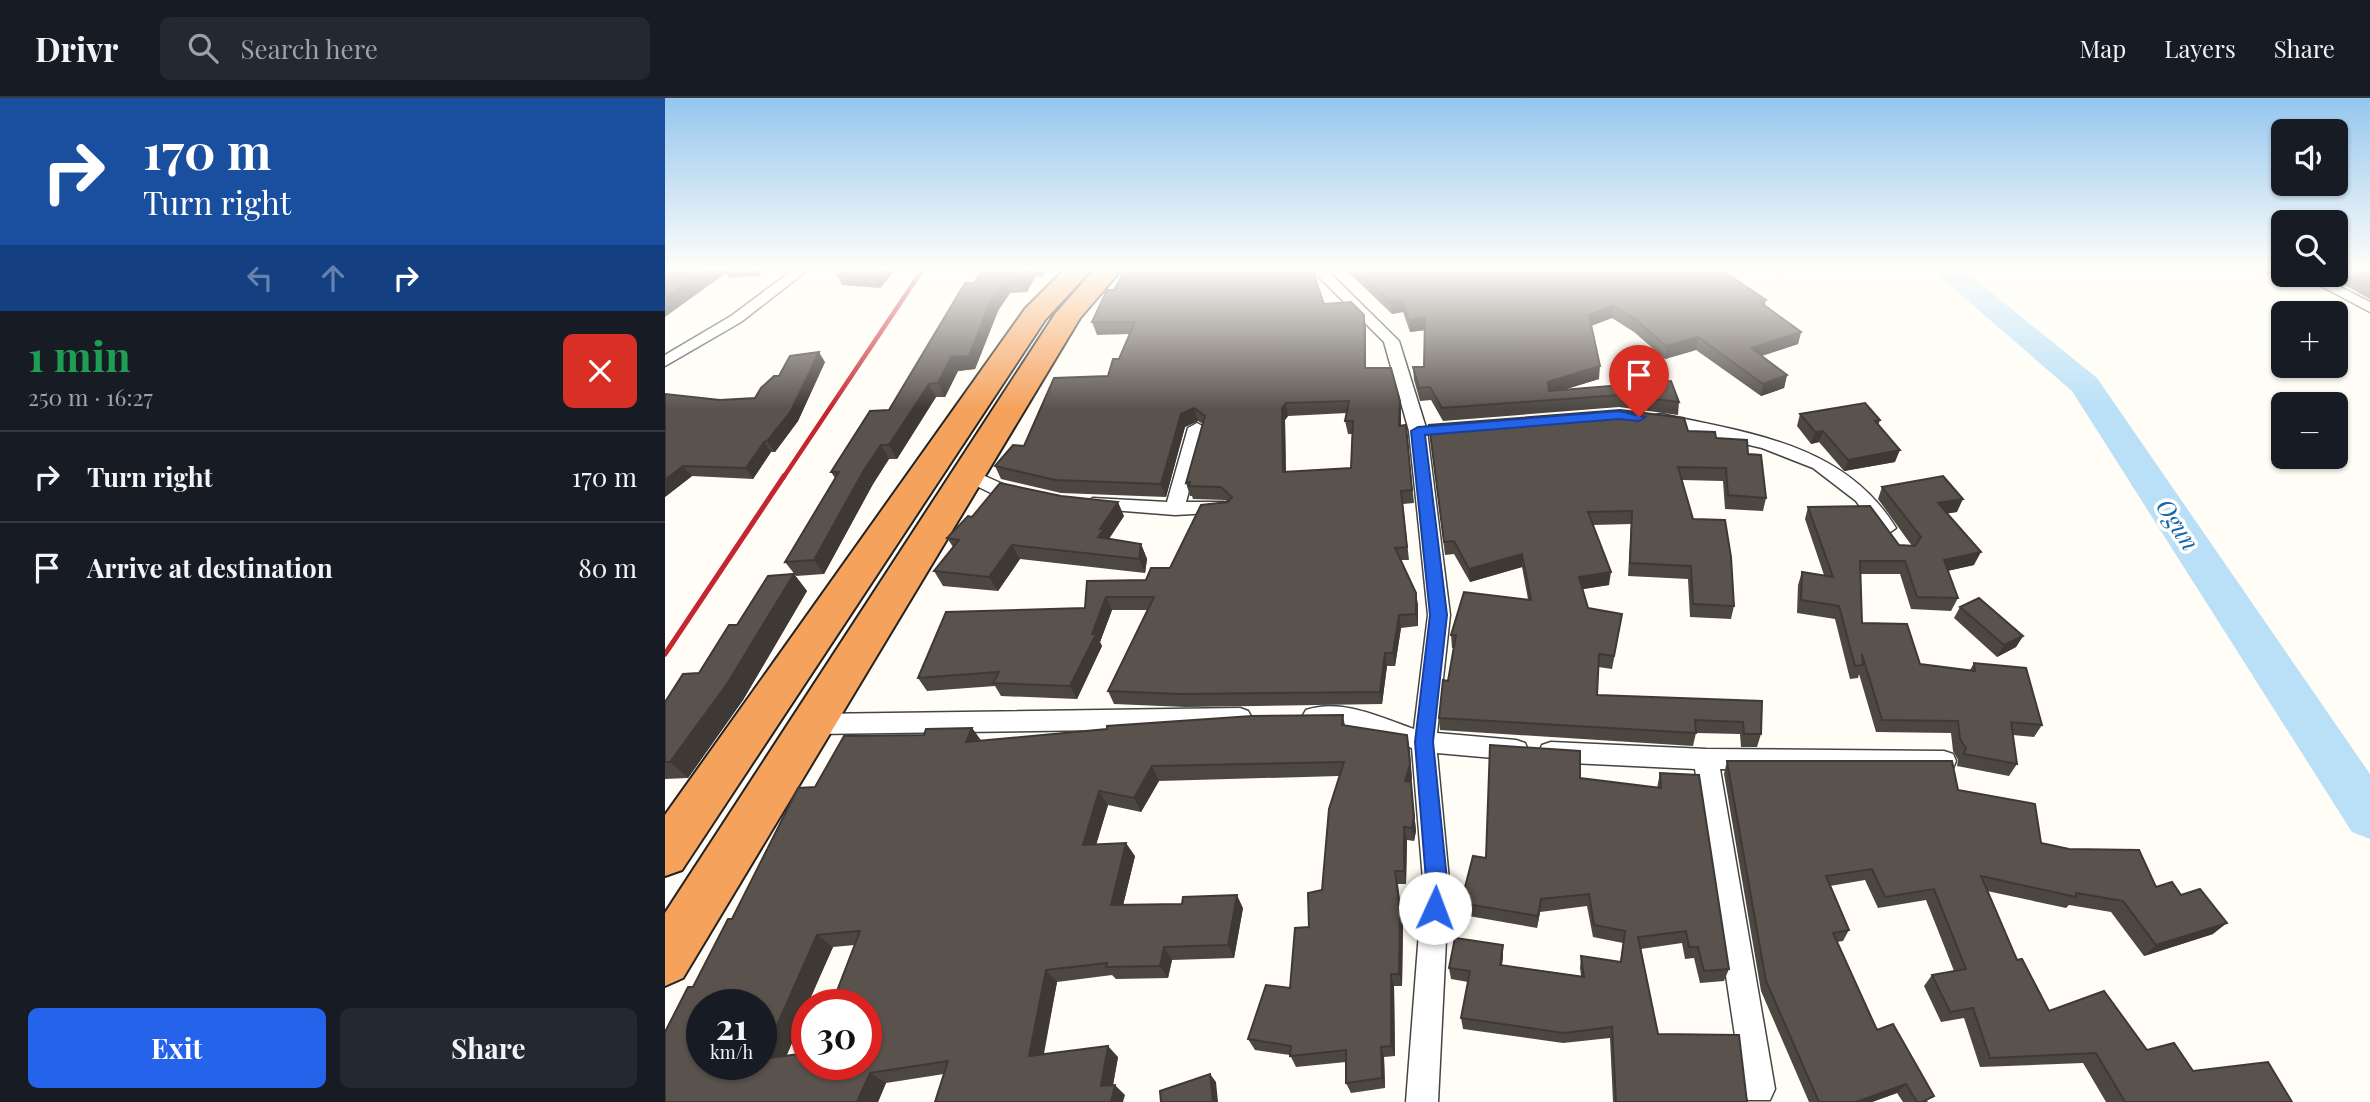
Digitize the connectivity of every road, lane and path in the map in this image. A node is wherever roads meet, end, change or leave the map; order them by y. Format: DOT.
graph roads {
  1 [pos="740,316"];
  2 [pos="1034,316"];
  3 [pos="1068,316"];
  4 [pos="1366,316"];
  5 [pos="665,361"];
  6 [pos="1031,377"];
  7 [pos="991,379"];
  8 [pos="1645,417"];
  9 [pos="1197,428"];
  10 [pos="969,475"];
  11 [pos="1040,498"];
  12 [pos="1067,502"];
  13 [pos="1224,508"];
  14 [pos="1175,509"];
  15 [pos="1895,540"];
  16 [pos="1268,718"];
  17 [pos="1296,718"];
  18 [pos="815,724"];
  19 [pos="1424,742"];
  20 [pos="1706,759"];
  21 [pos="1944,761"];
  22 [pos="665,854"];
  23 [pos="665,960"];
  24 [pos="1759,1089"];
  25 [pos="1422,1102"];
  1 -- 5 [label="street"];
  2 -- 7 [label="highway"];
  3 -- 6 [label="highway"];
  4 -- 19 [label="street"];
  6 -- 7 [label="highway"];
  6 -- 10 [label="highway"];
  7 -- 22 [label="highway"];
  8 -- 15 [label="street"];
  9 -- 14 [label="street"];
  10 -- 11 [label="street"];
  10 -- 18 [label="highway"];
  12 -- 14 [label="street"];
  13 -- 14 [label="street"];
  16 -- 18 [label="street"];
  17 -- 19 [label="street"];
  18 -- 23 [label="highway"];
  19 -- 20 [label="street"];
  19 -- 25 [label="street"];
  20 -- 21 [label="street"];
  20 -- 24 [label="street"];
}
